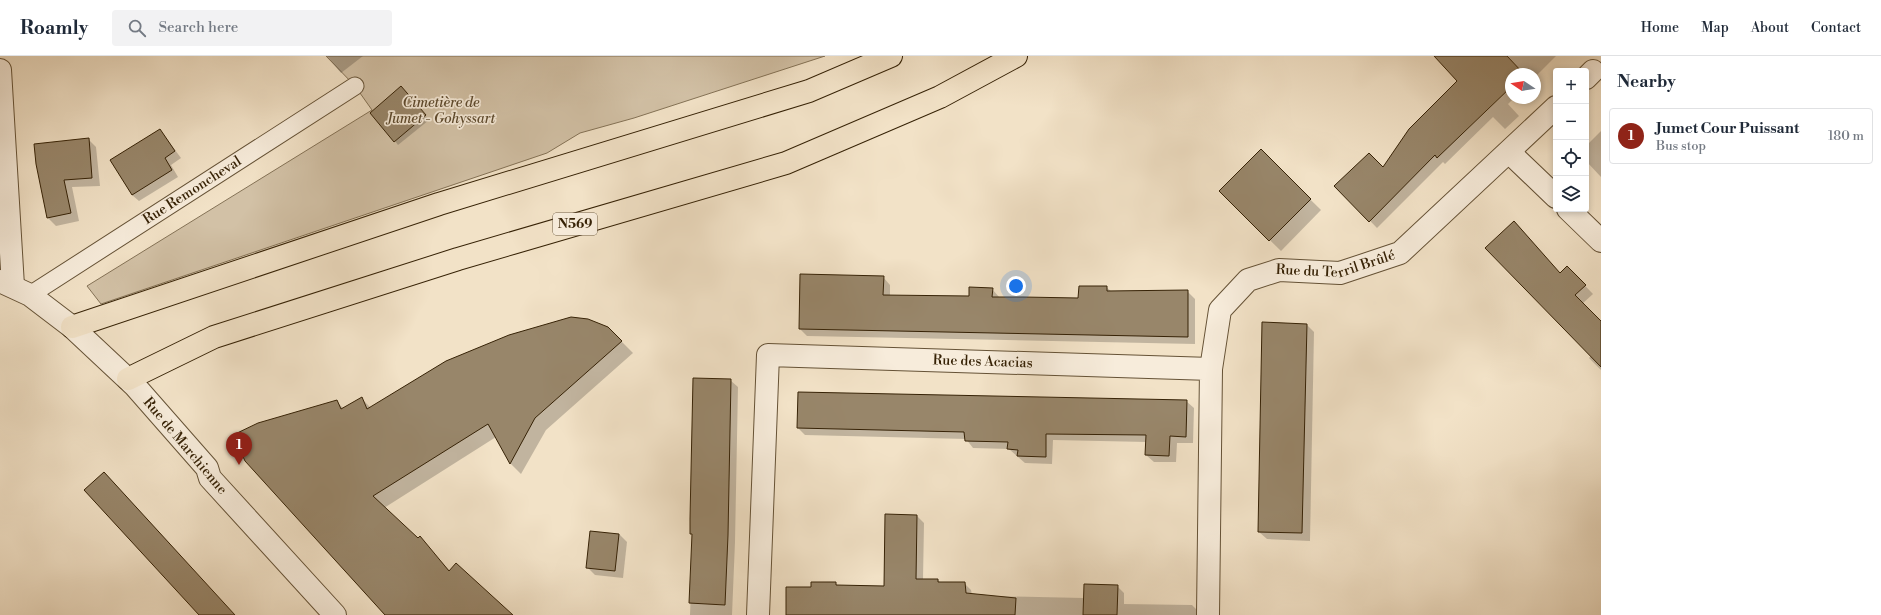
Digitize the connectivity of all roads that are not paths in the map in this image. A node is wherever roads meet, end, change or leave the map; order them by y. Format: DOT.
graph roads {
  1 [pos="892,56"];
  2 [pos="1016,56"];
  3 [pos="0,70"];
  4 [pos="355,86"];
  5 [pos="1553,110"];
  6 [pos="1509,152"];
  7 [pos="1553,194"];
  8 [pos="1571,212"];
  9 [pos="1601,240"];
  10 [pos="14,287"];
  11 [pos="72,327"];
  12 [pos="1211,369"];
  13 [pos="128,379"];
  14 [pos="335,615"];
  15 [pos="758,615"];
  16 [pos="1208,615"];
  1 -- 11 [label="highway"];
  2 -- 13 [label="highway, N569"];
  3 -- 10 [label="street"];
  4 -- 10 [label="lane, Rue Remoncheval"];
  5 -- 6 [label="street, Rue du Terril Brûlé"];
  6 -- 7 [label="street"];
  6 -- 12 [label="street, Rue du Terril Brûlé"];
  8 -- 9 [label="street"];
  10 -- 11 [label="street, Rue de Marchienne"];
  11 -- 13 [label="street, Rue de Marchienne"];
  12 -- 15 [label="street, Rue des Acacias"];
  12 -- 16 [label="street"];
  13 -- 14 [label="street, Rue de Marchienne"];
}
